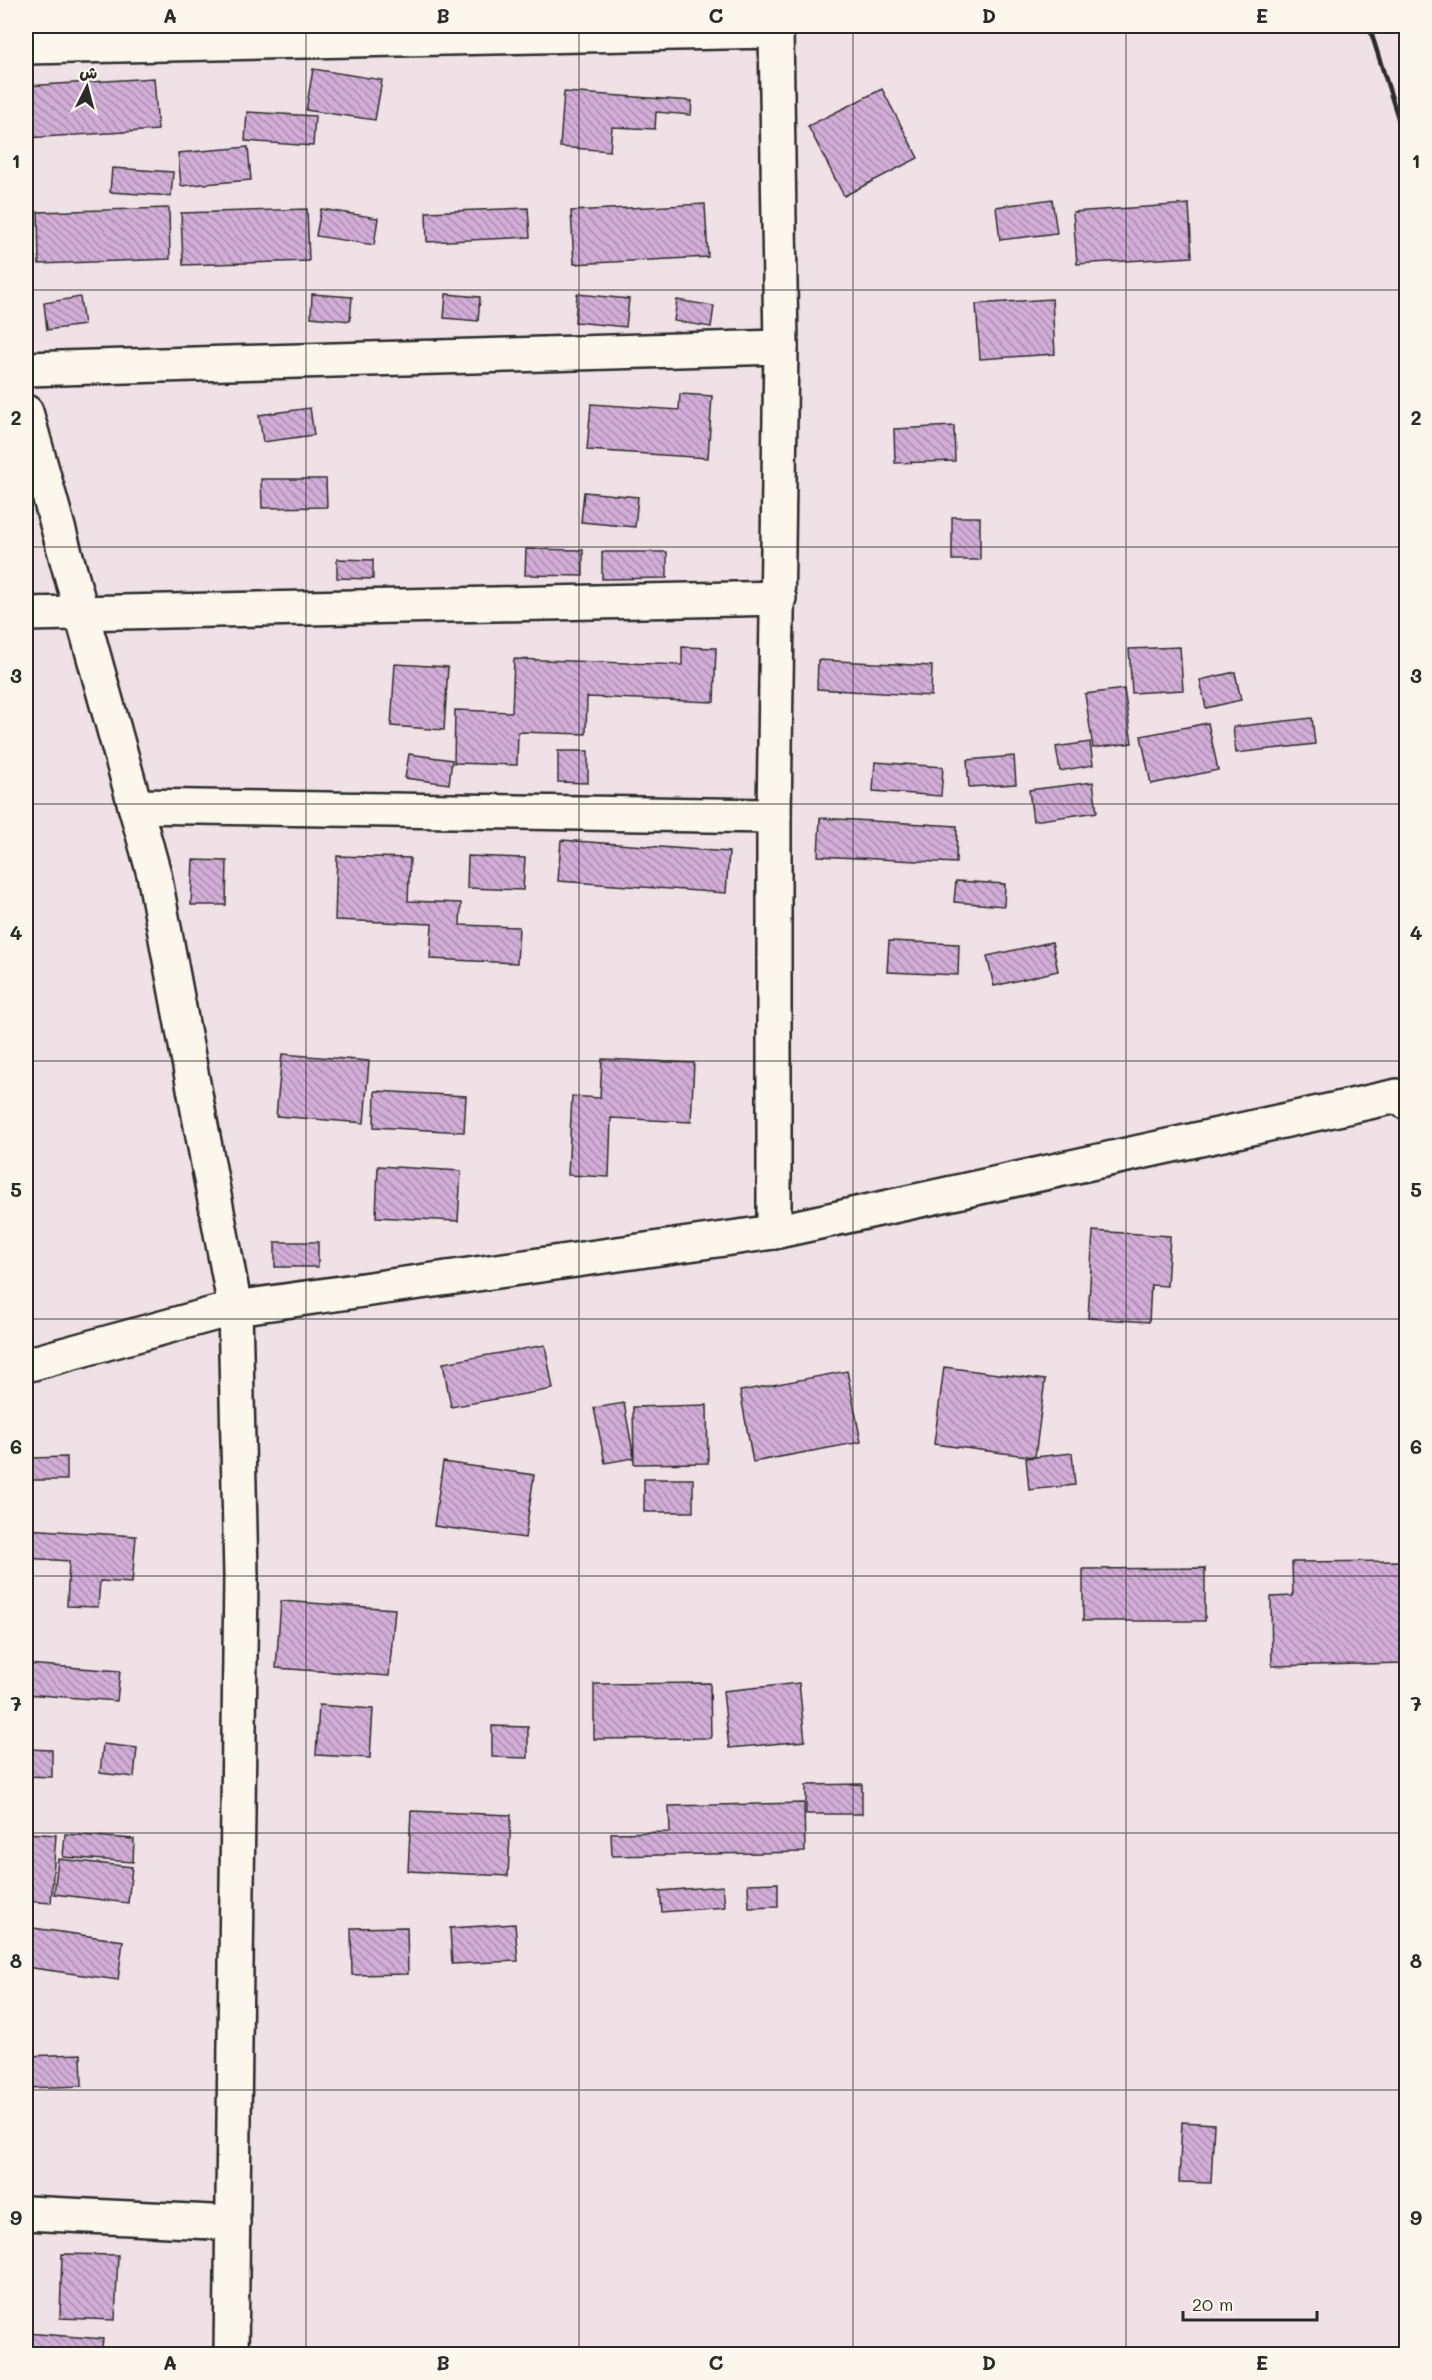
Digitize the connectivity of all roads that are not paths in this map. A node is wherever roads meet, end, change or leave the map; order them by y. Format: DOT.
graph roads {
  1 [pos="596,29"];
  2 [pos="26,47"];
  3 [pos="781,347"];
  4 [pos="26,369"];
  5 [pos="28,432"];
  6 [pos="779,598"];
  7 [pos="81,613"];
  8 [pos="26,614"];
  9 [pos="135,806"];
  10 [pos="774,816"];
  11 [pos="1407,1102"];
  12 [pos="774,1232"];
  13 [pos="235,1308"];
  14 [pos="26,1365"];
  15 [pos="26,2213"];
  16 [pos="233,2223"];
  17 [pos="231,2355"];
  1 -- 2 [label="street"];
  1 -- 3 [label="street"];
  3 -- 4 [label="street"];
  3 -- 6 [label="street"];
  5 -- 7 [label="street"];
  6 -- 7 [label="street"];
  6 -- 10 [label="street"];
  7 -- 8 [label="street"];
  7 -- 9 [label="street"];
  9 -- 10 [label="street"];
  9 -- 13 [label="street"];
  10 -- 12 [label="street"];
  11 -- 12 [label="street"];
  12 -- 13 [label="street"];
  13 -- 14 [label="street"];
  13 -- 16 [label="street"];
  15 -- 16 [label="street"];
  16 -- 17 [label="street"];
}
